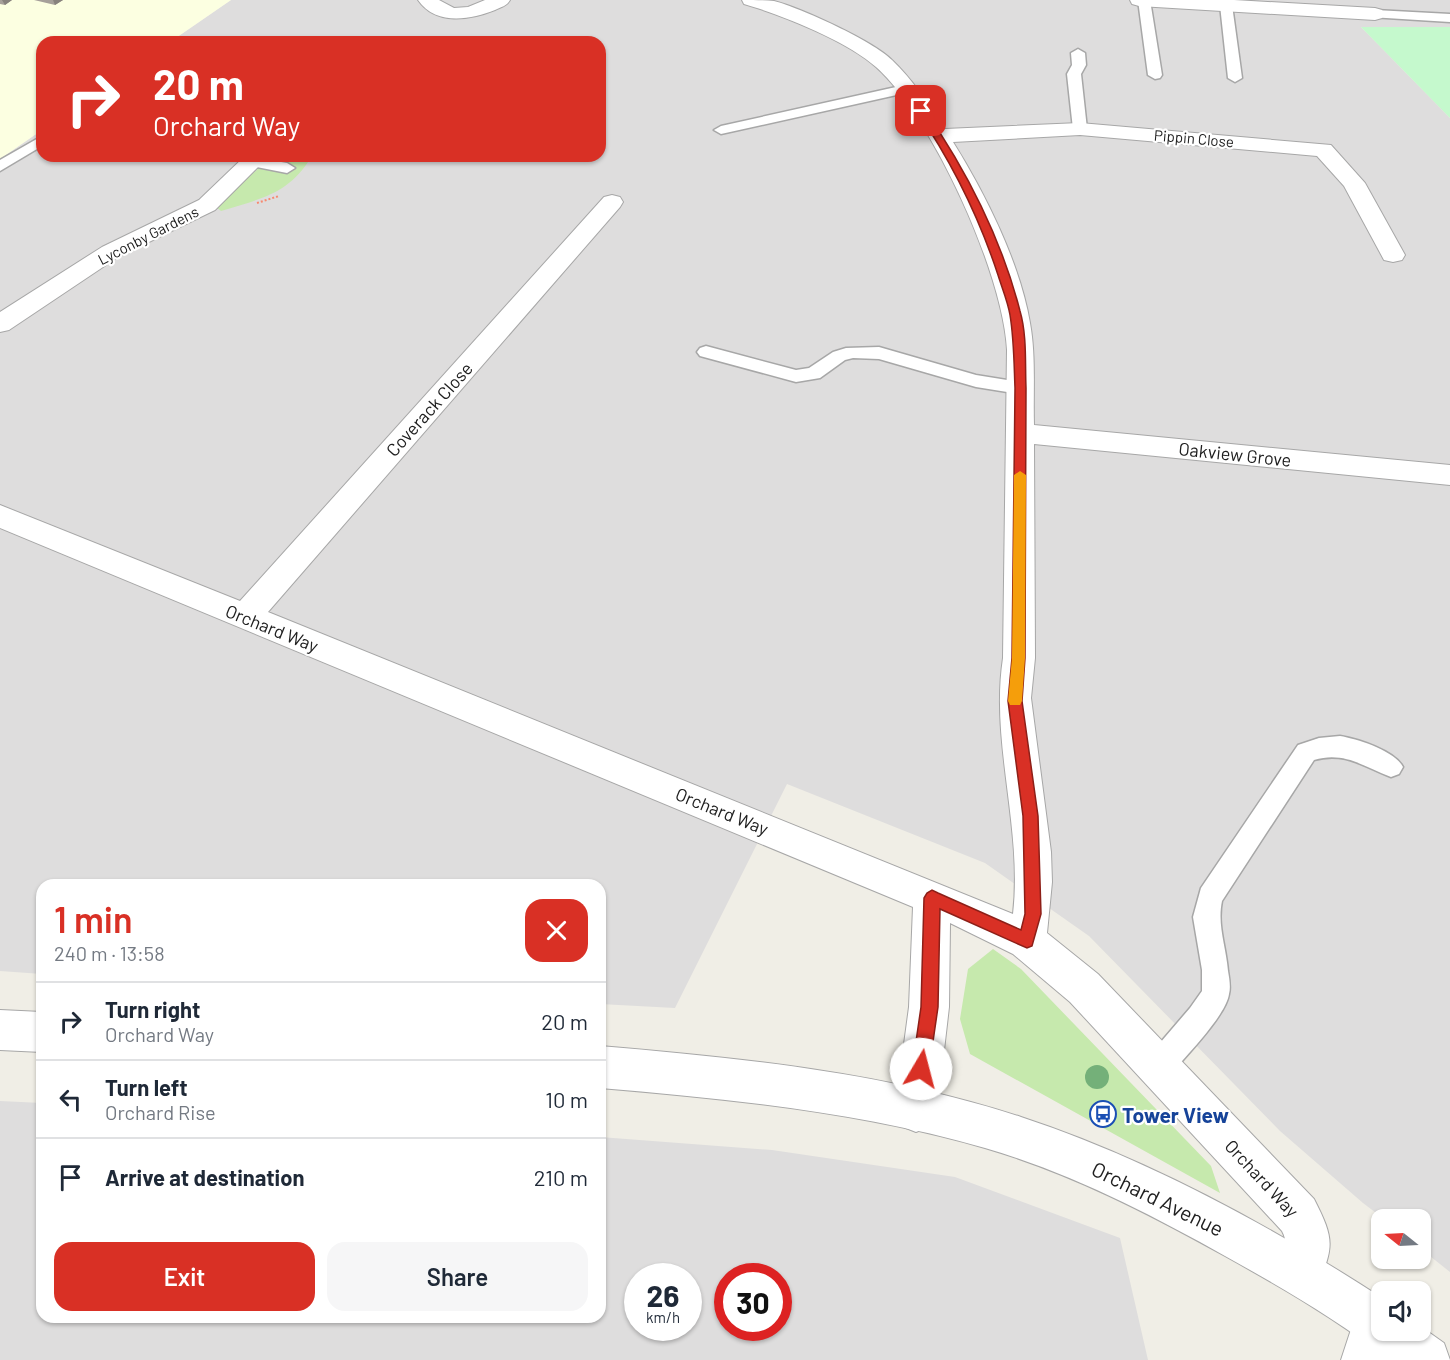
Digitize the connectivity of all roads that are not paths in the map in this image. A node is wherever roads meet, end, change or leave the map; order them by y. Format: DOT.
graph roads {
  1 [pos="427,0"];
  2 [pos="501,0"];
  3 [pos="751,0"];
  4 [pos="1139,0"];
  5 [pos="1144,0"];
  6 [pos="781,3"];
  7 [pos="1226,5"];
  8 [pos="1376,14"];
  9 [pos="1450,18"];
  10 [pos="1078,53"];
  11 [pos="1155,75"];
  12 [pos="1235,78"];
  13 [pos="905,89"];
  14 [pos="1080,129"];
  15 [pos="721,130"];
  16 [pos="938,136"];
  17 [pos="36,144"];
  18 [pos="252,162"];
  19 [pos="266,162"];
  20 [pos="292,162"];
  21 [pos="0,166"];
  22 [pos="287,168"];
  23 [pos="275,182"];
  24 [pos="612,202"];
  25 [pos="1393,255"];
  26 [pos="0,324"];
  27 [pos="706,352"];
  28 [pos="1020,388"];
  29 [pos="1020,433"];
  30 [pos="1450,475"];
  31 [pos="0,516"];
  32 [pos="245,617"];
  33 [pos="1391,767"];
  34 [pos="932,898"];
  35 [pos="1027,941"];
  36 [pos="0,1030"];
  37 [pos="36,1032"];
  38 [pos="1158,1067"];
  39 [pos="606,1068"];
  40 [pos="916,1110"];
  41 [pos="1300,1273"];
  42 [pos="1371,1329"];
  43 [pos="1390,1341"];
  44 [pos="1427,1360"];
  1 -- 2 [label="street"];
  3 -- 6 [label="street"];
  4 -- 5 [label="street"];
  5 -- 7 [label="street"];
  5 -- 11 [label="lane"];
  6 -- 13 [label="street"];
  7 -- 8 [label="street"];
  7 -- 12 [label="lane"];
  8 -- 9 [label="lane"];
  10 -- 14 [label="lane"];
  13 -- 15 [label="lane"];
  13 -- 16 [label="street"];
  14 -- 16 [label="street, Pippin Close"];
  14 -- 25 [label="street, Pippin Close"];
  16 -- 28 [label="street"];
  17 -- 21 [label="lane"];
  18 -- 26 [label="street, Lyconby Gardens"];
  19 -- 22 [label="lane"];
  20 -- 22 [label="lane"];
  22 -- 23 [label="lane"];
  24 -- 32 [label="street, Coverack Close"];
  27 -- 28 [label="lane"];
  28 -- 29 [label="street"];
  29 -- 30 [label="street, Oakview Grove"];
  29 -- 35 [label="street"];
  31 -- 32 [label="street, Orchard Way"];
  32 -- 34 [label="street, Orchard Way"];
  33 -- 38 [label="lane"];
  34 -- 35 [label="street, Orchard Way"];
  34 -- 40 [label="street"];
  35 -- 38 [label="street, Orchard Way"];
  36 -- 37 [label="street"];
  38 -- 41 [label="street, Orchard Way"];
  39 -- 40 [label="street, Orchard Avenue"];
  40 -- 41 [label="street, Orchard Avenue"];
  41 -- 42 [label="street, Orchard Avenue"];
  43 -- 44 [label="street, Orchard Avenue"];
}
